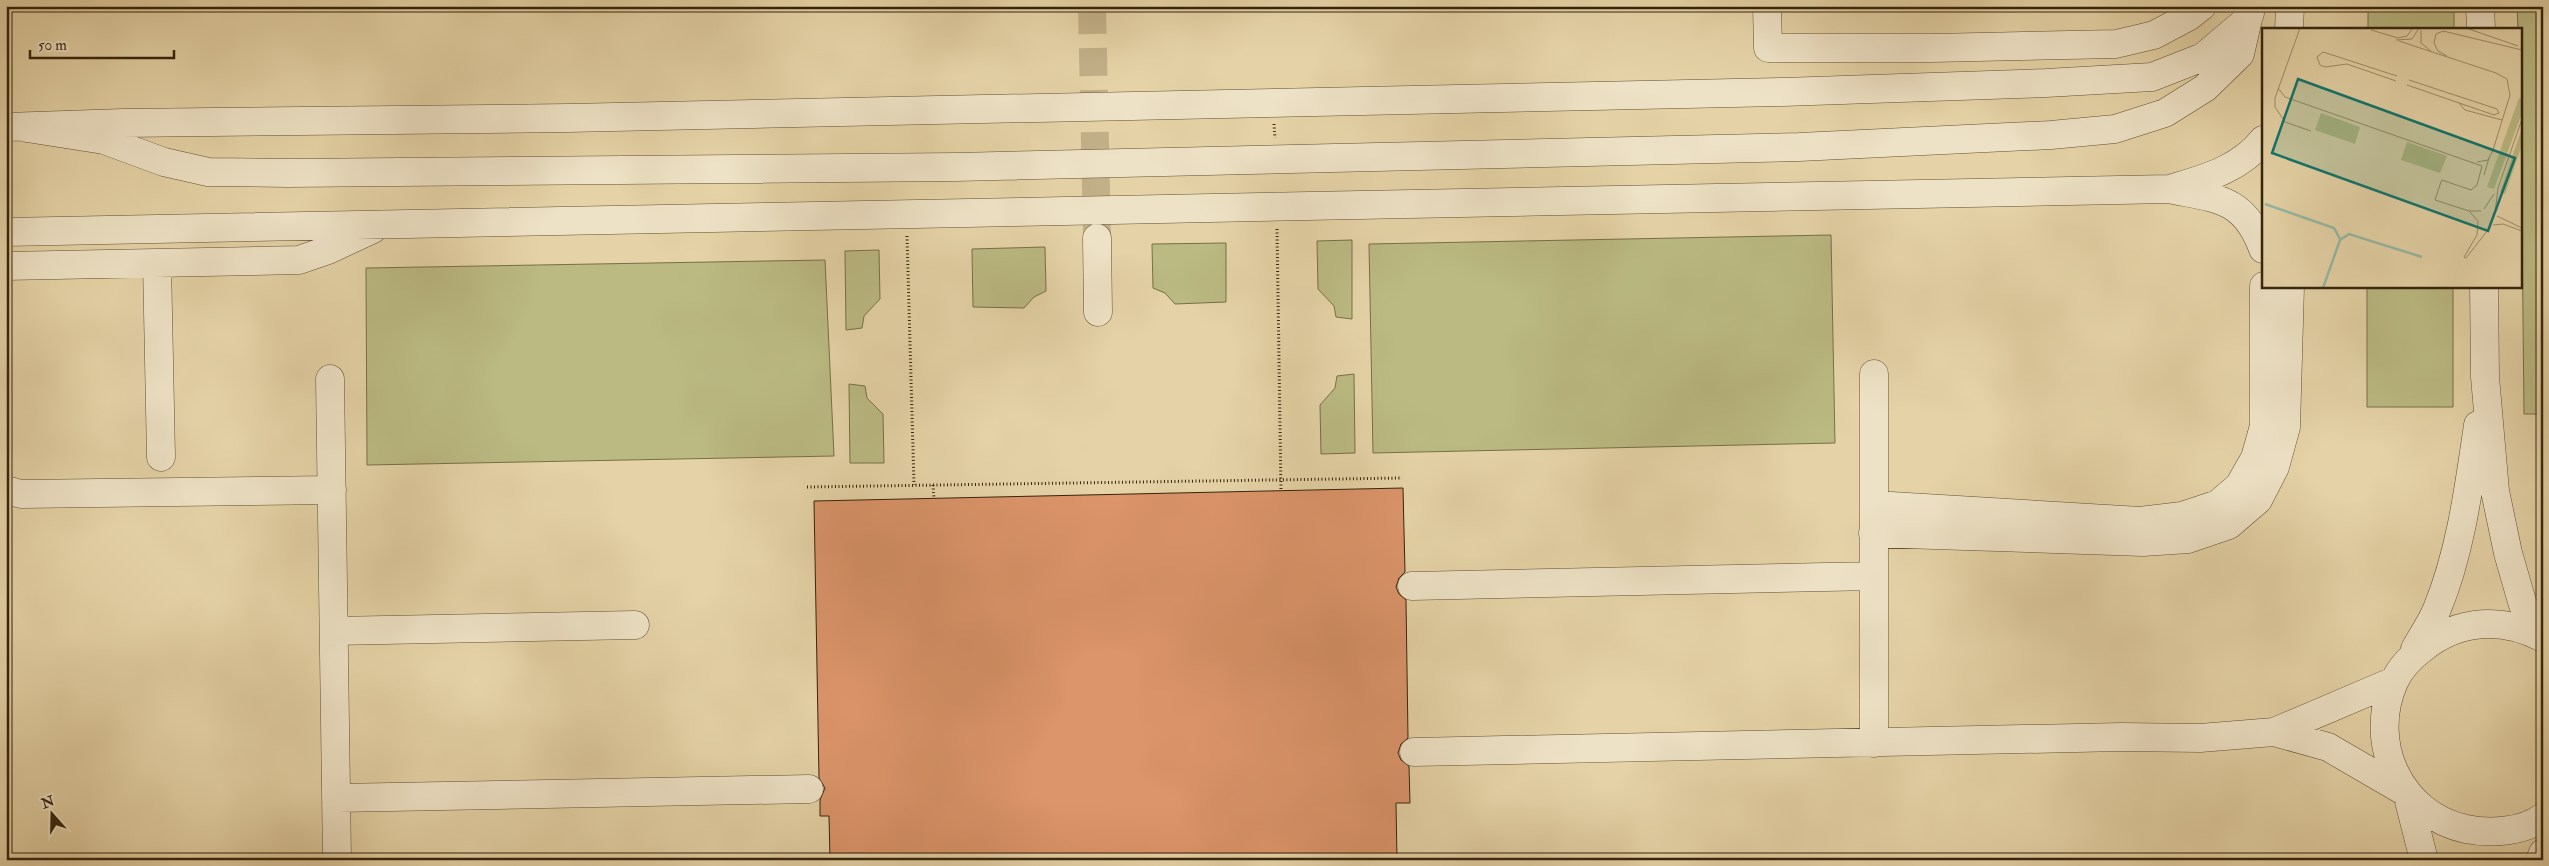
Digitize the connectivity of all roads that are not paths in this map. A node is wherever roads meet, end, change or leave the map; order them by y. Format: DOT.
graph roads {
  1 [pos="1767,6"];
  2 [pos="2202,6"];
  3 [pos="2290,6"];
  4 [pos="2480,6"];
  5 [pos="2250,13"];
  6 [pos="2288,28"];
  7 [pos="2481,28"];
  8 [pos="1933,48"];
  9 [pos="1933,87"];
  10 [pos="16,128"];
  11 [pos="2262,141"];
  12 [pos="2169,189"];
  13 [pos="384,225"];
  14 [pos="6,232"];
  15 [pos="1097,238"];
  16 [pos="2262,246"];
  17 [pos="157,263"];
  18 [pos="6,266"];
  19 [pos="2264,288"];
  20 [pos="2290,288"];
  21 [pos="2484,288"];
  22 [pos="1098,312"];
  23 [pos="1874,374"];
  24 [pos="2485,376"];
  25 [pos="330,379"];
  26 [pos="161,457"];
  27 [pos="6,490"];
  28 [pos="332,490"];
  29 [pos="1874,505"];
  30 [pos="1873,534"];
  31 [pos="1873,576"];
  32 [pos="1412,586"];
  33 [pos="635,625"];
  34 [pos="334,631"];
  35 [pos="2543,631"];
  36 [pos="2543,638"];
  37 [pos="2410,658"];
  38 [pos="2394,681"];
  39 [pos="2274,732"];
  40 [pos="1874,743"];
  41 [pos="1414,752"];
  42 [pos="809,789"];
  43 [pos="2407,794"];
  44 [pos="337,798"];
  45 [pos="2543,817"];
  46 [pos="2543,853"];
  47 [pos="337,860"];
  48 [pos="2424,860"];
  49 [pos="2540,860"];
  1 -- 8 [label="street"];
  2 -- 8 [label="street"];
  3 -- 6 [label="street"];
  4 -- 7 [label="street"];
  5 -- 9 [label="street"];
  5 -- 10 [label="street"];
  8 -- 9 [label="street"];
  9 -- 10 [label="street"];
  11 -- 12 [label="street"];
  12 -- 13 [label="street"];
  12 -- 16 [label="street"];
  13 -- 14 [label="street"];
  13 -- 17 [label="street"];
  15 -- 22 [label="street"];
  17 -- 18 [label="street"];
  17 -- 26 [label="street"];
  19 -- 29 [label="street"];
  20 -- 30 [label="street"];
  21 -- 24 [label="street"];
  23 -- 29 [label="street"];
  24 -- 35 [label="street"];
  24 -- 37 [label="street"];
  25 -- 28 [label="street"];
  27 -- 28 [label="street"];
  28 -- 34 [label="street"];
  29 -- 30 [label="street"];
  30 -- 31 [label="street"];
  31 -- 32 [label="street"];
  31 -- 40 [label="street"];
  33 -- 34 [label="street"];
  34 -- 44 [label="street"];
  36 -- 37 [label="street"];
  37 -- 38 [label="street"];
  38 -- 39 [label="street"];
  38 -- 43 [label="street"];
  39 -- 40 [label="street"];
  39 -- 43 [label="street"];
  40 -- 41 [label="street"];
  42 -- 44 [label="street"];
  43 -- 45 [label="street"];
  43 -- 48 [label="street"];
  44 -- 47 [label="street"];
  46 -- 49 [label="street"];
}
